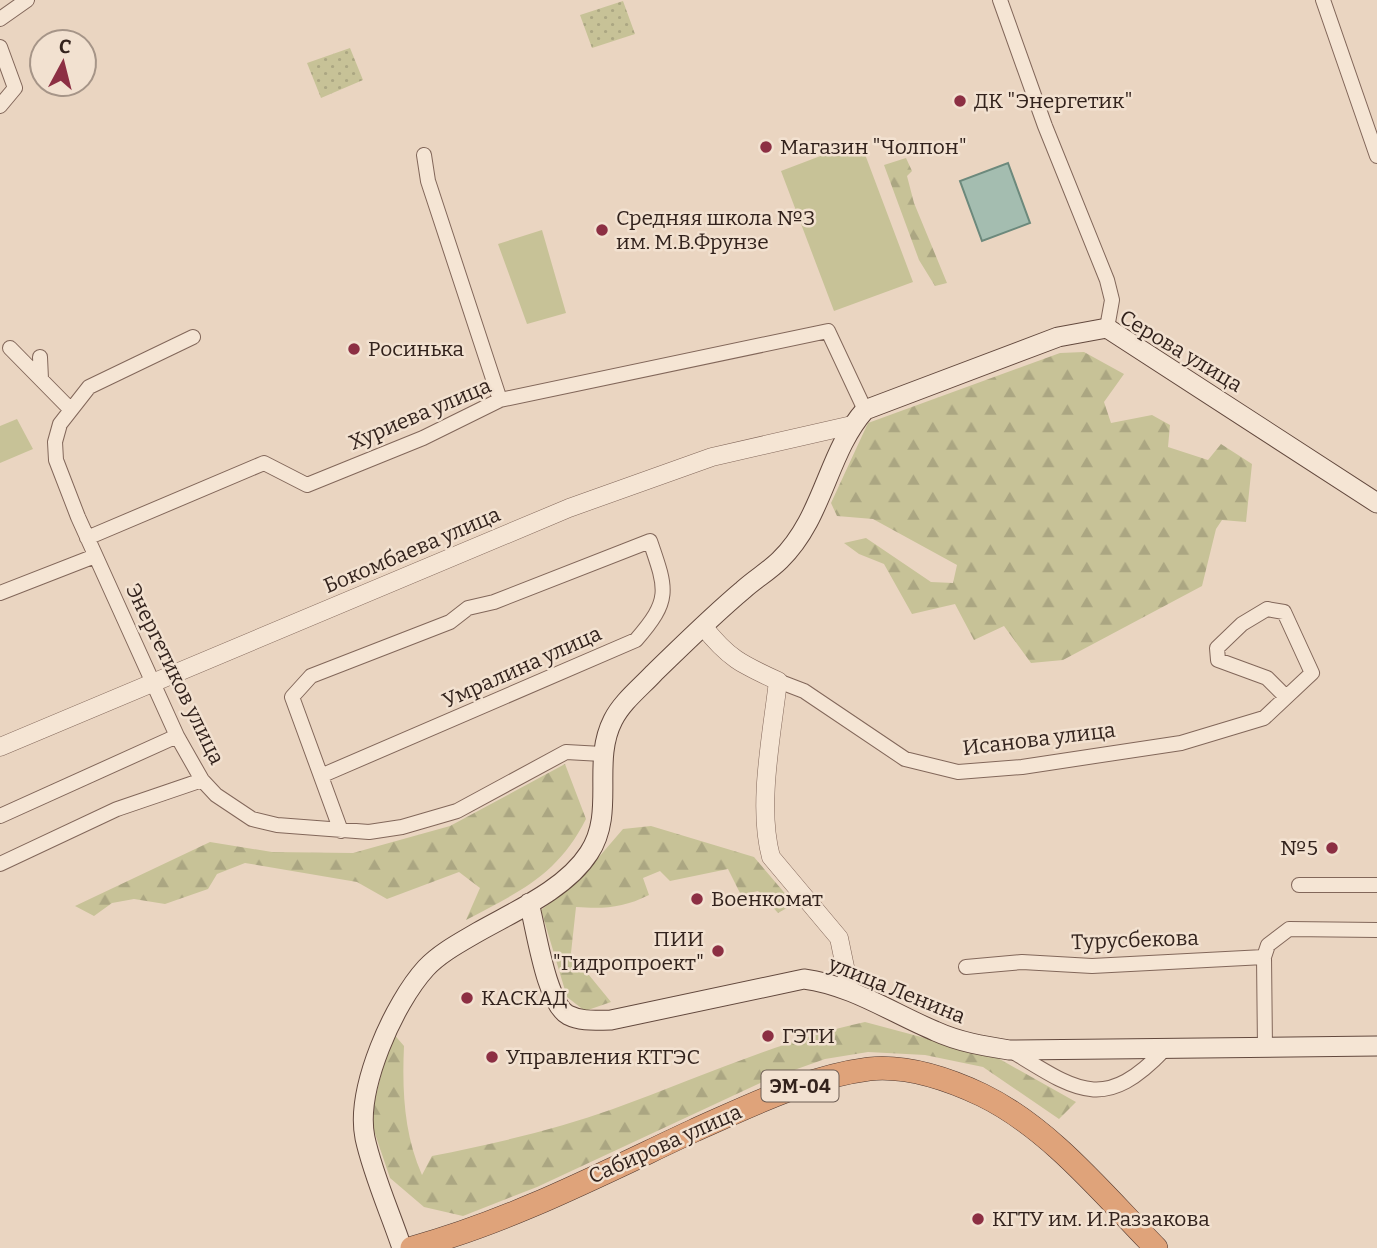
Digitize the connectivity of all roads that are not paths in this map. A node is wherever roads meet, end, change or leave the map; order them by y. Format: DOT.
graph roads {
  1 [pos="27,0"];
  2 [pos="1000,0"];
  3 [pos="1323,0"];
  4 [pos="0,19"];
  5 [pos="0,47"];
  6 [pos="0,106"];
  7 [pos="424,155"];
  8 [pos="1377,156"];
  9 [pos="1107,328"];
  10 [pos="193,337"];
  11 [pos="10,348"];
  12 [pos="40,357"];
  13 [pos="41,379"];
  14 [pos="500,400"];
  15 [pos="71,410"];
  16 [pos="858,417"];
  17 [pos="1377,503"];
  18 [pos="87,538"];
  19 [pos="95,556"];
  20 [pos="0,593"];
  21 [pos="703,626"];
  22 [pos="778,681"];
  23 [pos="153,682"];
  24 [pos="1286,697"];
  25 [pos="177,736"];
  26 [pos="0,747"];
  27 [pos="602,754"];
  28 [pos="323,775"];
  29 [pos="202,780"];
  30 [pos="0,816"];
  31 [pos="341,831"];
  32 [pos="0,864"];
  33 [pos="1299,885"];
  34 [pos="1377,885"];
  35 [pos="529,903"];
  36 [pos="1377,929"];
  37 [pos="1264,957"];
  38 [pos="966,967"];
  39 [pos="850,991"];
  40 [pos="1377,1046"];
  41 [pos="1265,1048"];
  42 [pos="1009,1050"];
  43 [pos="1164,1050"];
  44 [pos="402,1248"];
  45 [pos="412,1248"];
  46 [pos="1156,1248"];
  1 -- 4 [label="street"];
  2 -- 9 [label="street"];
  3 -- 8 [label="street"];
  5 -- 6 [label="street"];
  7 -- 14 [label="street"];
  9 -- 16 [label="main road, Серова улица"];
  9 -- 17 [label="main road, Серова улица"];
  10 -- 15 [label="street, Энергетиков улица"];
  11 -- 13 [label="street"];
  12 -- 13 [label="street"];
  13 -- 15 [label="street"];
  14 -- 16 [label="street, Хуриева улица"];
  14 -- 18 [label="street, Хуриева улица"];
  15 -- 18 [label="street, Энергетиков улица"];
  16 -- 21 [label="main road"];
  16 -- 23 [label="street, Бокомбаева улица"];
  18 -- 19 [label="street, Энергетиков улица"];
  19 -- 20 [label="street"];
  19 -- 23 [label="street, Энергетиков улица"];
  21 -- 22 [label="street, Исанова улица"];
  21 -- 27 [label="main road"];
  22 -- 24 [label="street, Исанова улица"];
  22 -- 39 [label="street"];
  23 -- 25 [label="street, Энергетиков улица"];
  23 -- 26 [label="street, Бокомбаева улица"];
  24 -- 24 [label="street, Исанова улица"];
  25 -- 29 [label="street, Энергетиков улица"];
  25 -- 30 [label="street"];
  27 -- 31 [label="street, Энергетиков улица"];
  27 -- 35 [label="main road"];
  28 -- 28 [label="street, Умралина улица"];
  28 -- 31 [label="street"];
  29 -- 31 [label="street, Энергетиков улица"];
  29 -- 32 [label="street"];
  33 -- 34 [label="street"];
  35 -- 39 [label="main road, улица Ленина"];
  35 -- 44 [label="main road"];
  36 -- 37 [label="street"];
  37 -- 38 [label="street, Турусбекова"];
  37 -- 41 [label="street"];
  39 -- 42 [label="main road, улица Ленина"];
  40 -- 41 [label="main road, улица Ленина"];
  41 -- 43 [label="main road, улица Ленина"];
  42 -- 43 [label="main road, улица Ленина"];
  42 -- 43 [label="street"];
  45 -- 46 [label="highway, Сабирова улица / ЭМ-04"];
}
